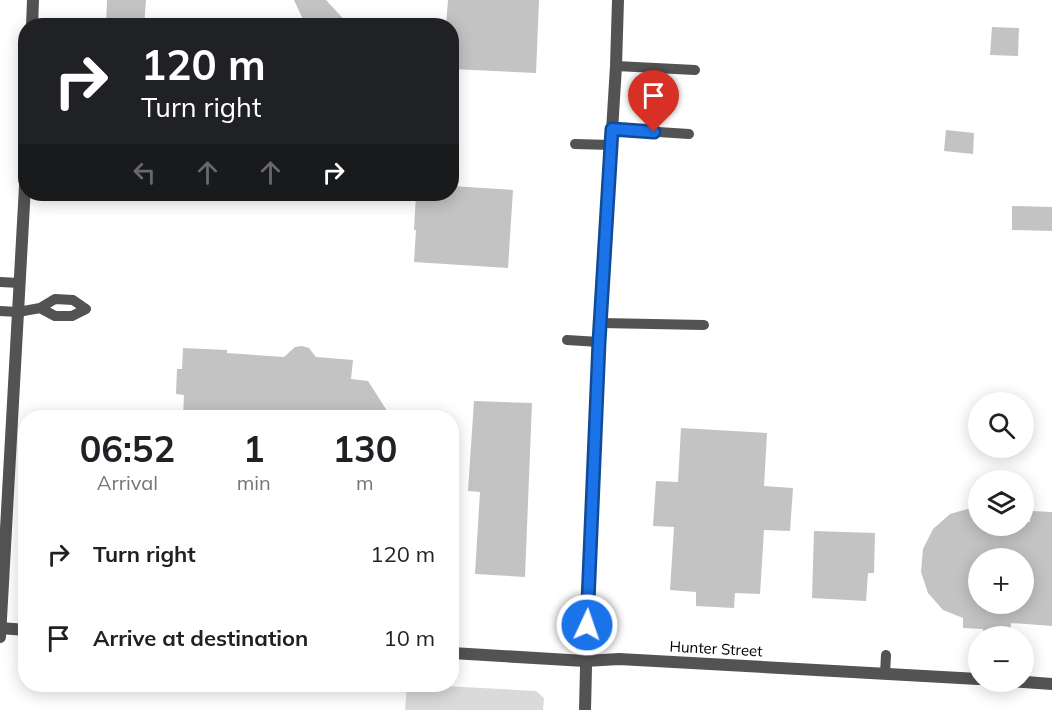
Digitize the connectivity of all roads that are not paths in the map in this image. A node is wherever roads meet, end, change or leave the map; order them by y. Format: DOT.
graph roads {
  1 [pos="33,0"];
  2 [pos="618,0"];
  3 [pos="32,18"];
  4 [pos="616,66"];
  5 [pos="695,70"];
  6 [pos="612,129"];
  7 [pos="689,134"];
  8 [pos="575,144"];
  9 [pos="611,145"];
  10 [pos="24,201"];
  11 [pos="0,282"];
  12 [pos="20,283"];
  13 [pos="40,308"];
  14 [pos="0,311"];
  15 [pos="18,312"];
  16 [pos="601,323"];
  17 [pos="704,326"];
  18 [pos="567,339"];
  19 [pos="599,342"];
  20 [pos="6,423"];
  21 [pos="5,465"];
  22 [pos="0,628"];
  23 [pos="18,629"];
  24 [pos="0,637"];
  25 [pos="459,653"];
  26 [pos="886,655"];
  27 [pos="585,661"];
  28 [pos="885,674"];
  29 [pos="968,678"];
  30 [pos="1034,683"];
  31 [pos="1052,684"];
  32 [pos="585,710"];
  1 -- 3 [label="street"];
  2 -- 4 [label="street"];
  4 -- 5 [label="lane"];
  4 -- 6 [label="street"];
  6 -- 7 [label="lane"];
  6 -- 9 [label="street"];
  8 -- 9 [label="lane"];
  9 -- 16 [label="street"];
  10 -- 12 [label="street"];
  11 -- 12 [label="lane"];
  12 -- 15 [label="street"];
  13 -- 15 [label="lane"];
  14 -- 15 [label="lane"];
  15 -- 20 [label="street"];
  16 -- 17 [label="lane"];
  16 -- 19 [label="street"];
  18 -- 19 [label="lane"];
  19 -- 27 [label="street"];
  20 -- 21 [label="street"];
  21 -- 22 [label="street"];
  22 -- 23 [label="street"];
  22 -- 24 [label="street"];
  25 -- 27 [label="street, Hunter Street"];
  26 -- 28 [label="lane"];
  27 -- 28 [label="street, Hunter Street"];
  27 -- 32 [label="street"];
  28 -- 29 [label="street, Hunter Street"];
  30 -- 31 [label="street"];
}
